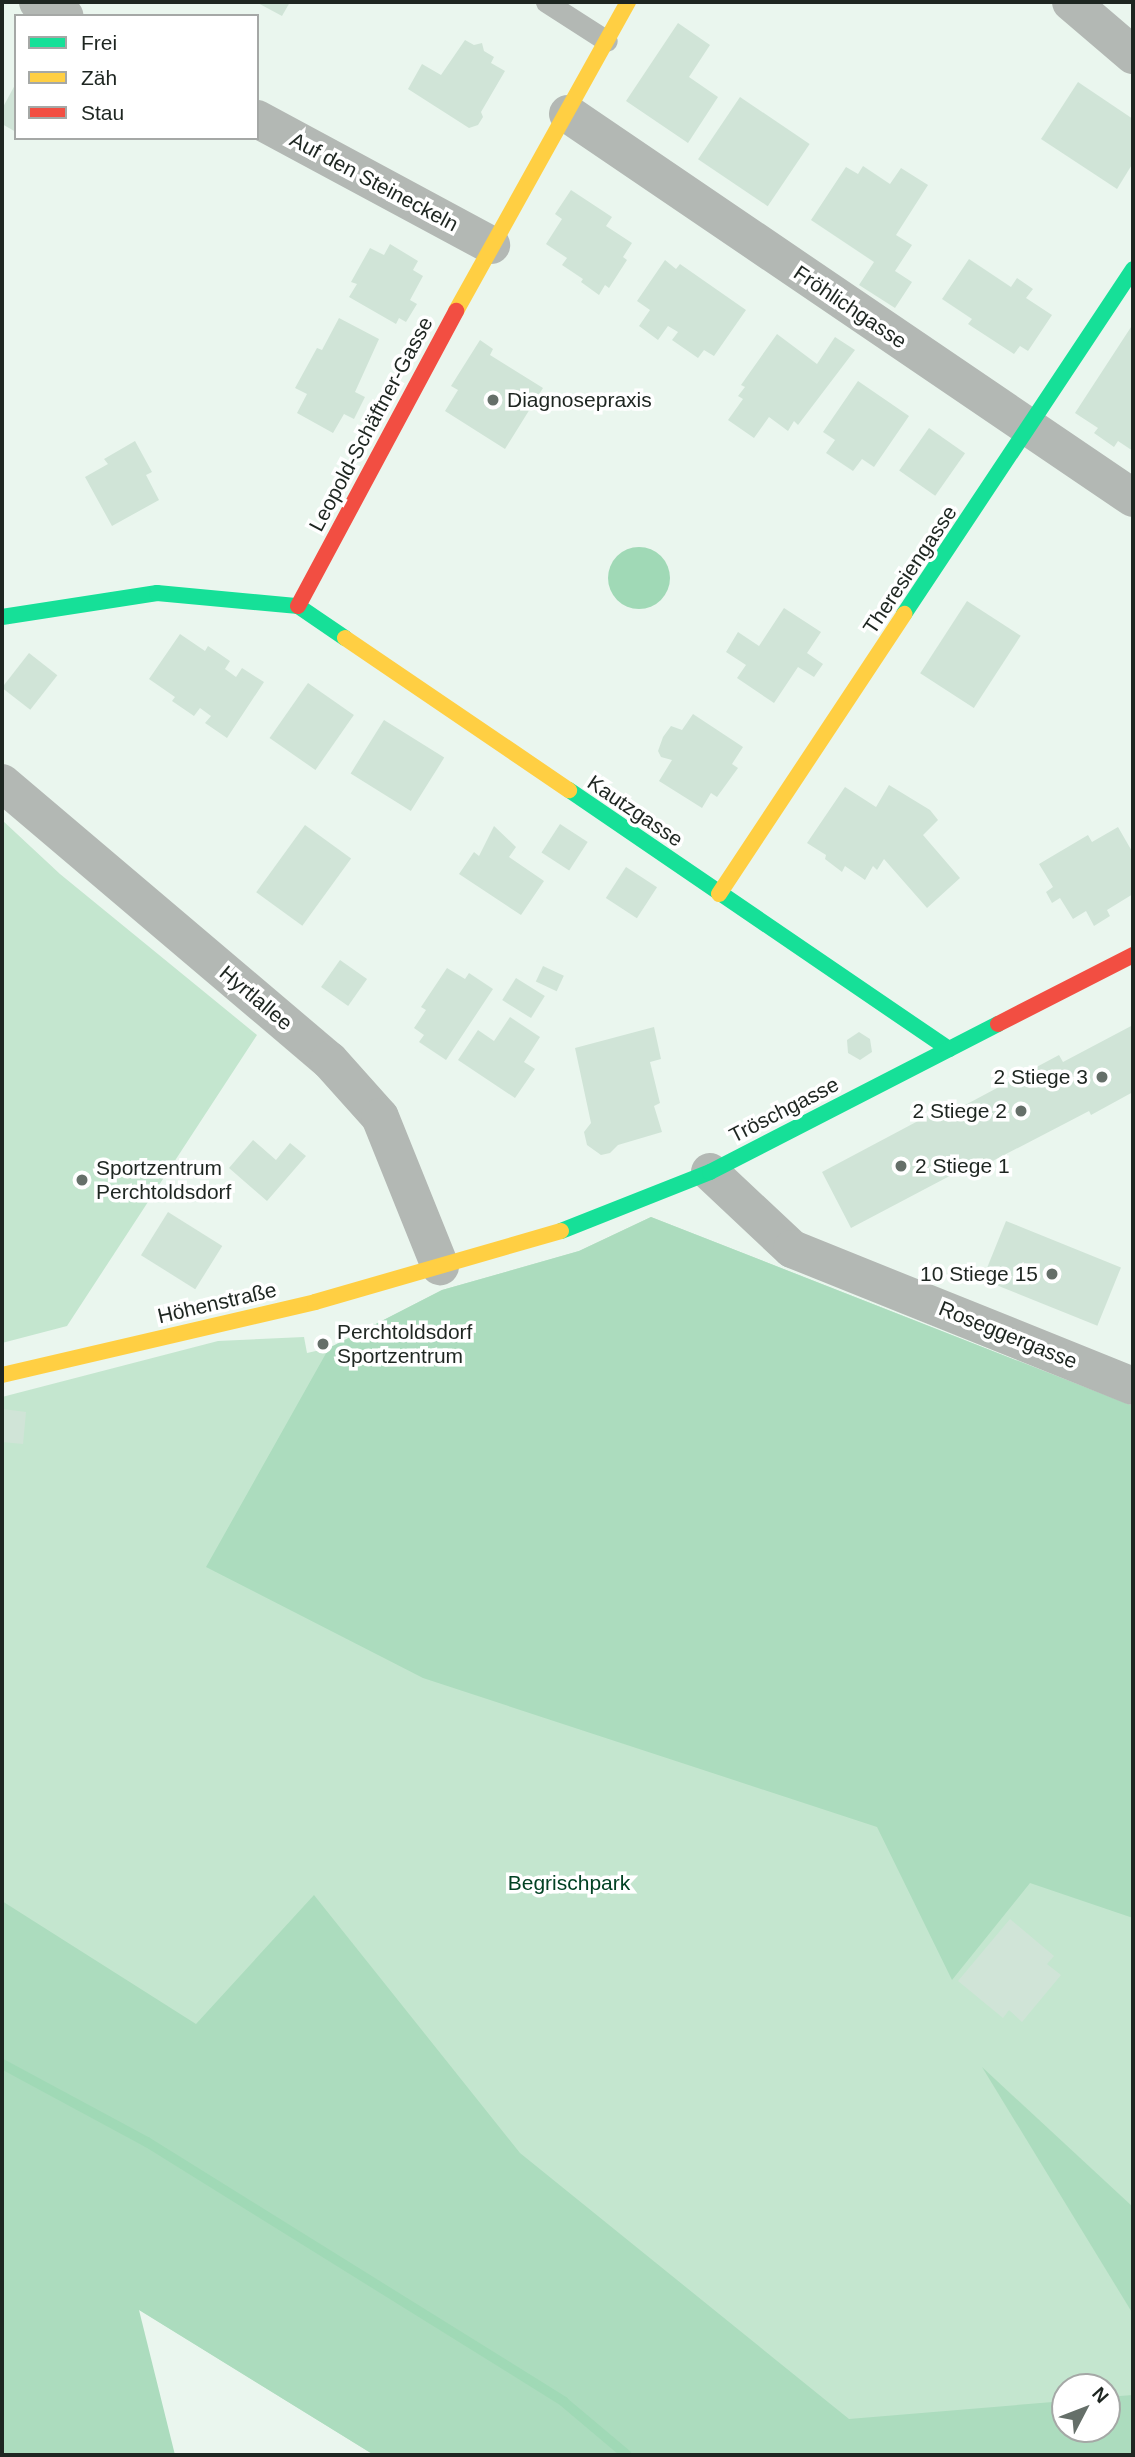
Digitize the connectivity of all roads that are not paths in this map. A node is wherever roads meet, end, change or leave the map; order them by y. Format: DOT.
graph roads {
  1 [pos="38,2"];
  2 [pos="546,2"];
  3 [pos="628,2"];
  4 [pos="1071,2"];
  5 [pos="60,14"];
  6 [pos="607,41"];
  7 [pos="1133,55"];
  8 [pos="568,114"];
  9 [pos="259,120"];
  10 [pos="491,245"];
  11 [pos="1133,269"];
  12 [pos="1030,429"];
  13 [pos="1133,498"];
  14 [pos="298,606"];
  15 [pos="2,617"];
  16 [pos="2,783"];
  17 [pos="719,894"];
  18 [pos="1133,955"];
  19 [pos="949,1049"];
  20 [pos="710,1172"];
  21 [pos="440,1266"];
  22 [pos="2,1375"];
  23 [pos="1133,1386"];
  1 -- 5 [label="street"];
  2 -- 6 [label="lane"];
  3 -- 6 [label="street, Leopold-Schäftner-Gasse"];
  4 -- 7 [label="street"];
  6 -- 8 [label="street, Leopold-Schäftner-Gasse"];
  8 -- 10 [label="street, Leopold-Schäftner-Gasse"];
  8 -- 12 [label="street, Fröhlichgasse"];
  9 -- 10 [label="street, Auf den Steineckeln"];
  10 -- 14 [label="street, Leopold-Schäftner-Gasse"];
  11 -- 12 [label="street, Theresiengasse"];
  12 -- 13 [label="street, Fröhlichgasse"];
  12 -- 17 [label="street, Theresiengasse"];
  14 -- 15 [label="street"];
  14 -- 17 [label="street, Kautzgasse"];
  16 -- 21 [label="street, Hyrtlallee"];
  17 -- 19 [label="street, Kautzgasse"];
  18 -- 19 [label="street, Tröschgasse"];
  19 -- 20 [label="street, Tröschgasse"];
  20 -- 21 [label="street, Tröschgasse"];
  20 -- 23 [label="street, Roseggergasse"];
  21 -- 22 [label="street, Höhenstraße"];
}
